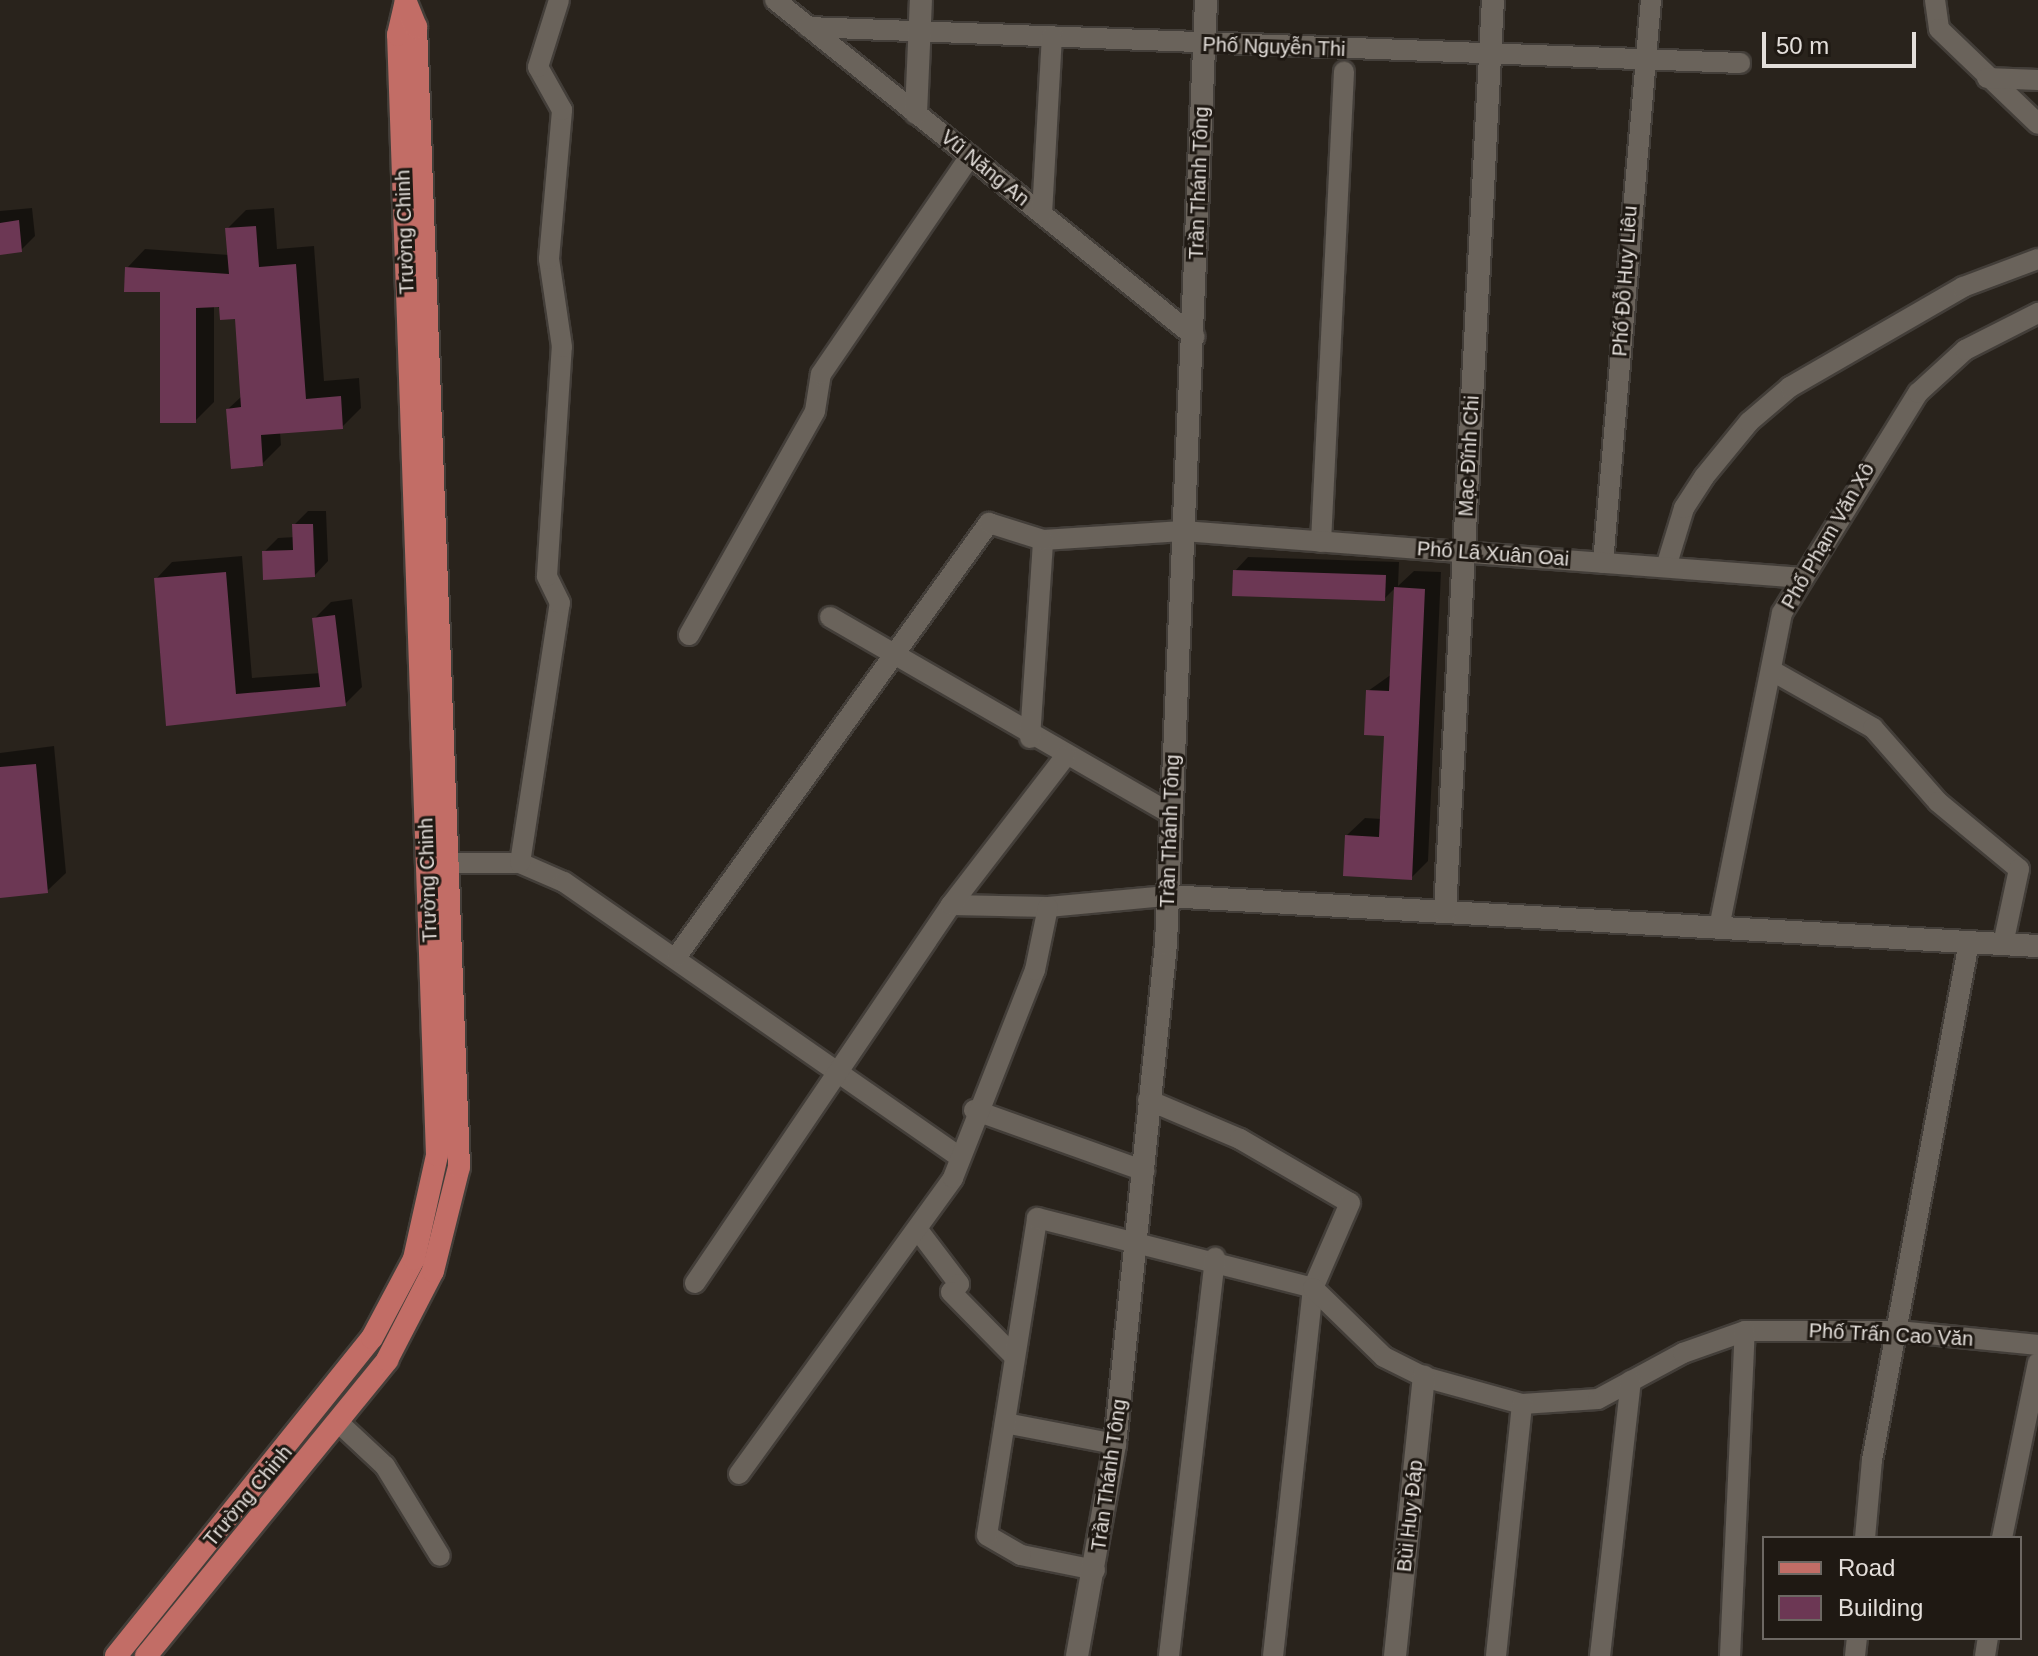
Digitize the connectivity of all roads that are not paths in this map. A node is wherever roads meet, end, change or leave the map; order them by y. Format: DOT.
graph roads {
  1 [pos="559,0"];
  2 [pos="775,0"];
  3 [pos="921,0"];
  4 [pos="1206,0"];
  5 [pos="1493,0"];
  6 [pos="1651,0"];
  7 [pos="1935,0"];
  8 [pos="406,1"];
  9 [pos="808,27"];
  10 [pos="920,27"];
  11 [pos="1052,36"];
  12 [pos="1203,45"];
  13 [pos="1492,55"];
  14 [pos="1642,60"];
  15 [pos="1740,63"];
  16 [pos="1344,72"];
  17 [pos="1987,78"];
  18 [pos="2038,80"];
  19 [pos="916,113"];
  20 [pos="2038,124"];
  21 [pos="970,156"];
  22 [pos="1042,214"];
  23 [pos="2038,259"];
  24 [pos="2038,313"];
  25 [pos="1195,337"];
  26 [pos="1183,531"];
  27 [pos="1043,540"];
  28 [pos="1321,542"];
  29 [pos="1463,552"];
  30 [pos="1603,563"];
  31 [pos="1666,567"];
  32 [pos="1803,578"];
  33 [pos="830,617"];
  34 [pos="689,635"];
  35 [pos="893,660"];
  36 [pos="1774,672"];
  37 [pos="1030,738"];
  38 [pos="1065,757"];
  39 [pos="1170,813"];
  40 [pos="447,863"];
  41 [pos="520,863"];
  42 [pos="1167,896"];
  43 [pos="951,905"];
  44 [pos="1048,907"];
  45 [pos="1445,912"];
  46 [pos="1719,928"];
  47 [pos="1969,942"];
  48 [pos="2003,944"];
  49 [pos="2038,946"];
  50 [pos="677,956"];
  51 [pos="837,1074"];
  52 [pos="1148,1100"];
  53 [pos="974,1110"];
  54 [pos="956,1154"];
  55 [pos="1144,1171"];
  56 [pos="918,1230"];
  57 [pos="1139,1240"];
  58 [pos="1215,1258"];
  59 [pos="695,1283"];
  60 [pos="1313,1288"];
  61 [pos="1745,1331"];
  62 [pos="1898,1331"];
  63 [pos="2038,1345"];
  64 [pos="1013,1355"];
  65 [pos="2038,1363"];
  66 [pos="1424,1377"];
  67 [pos="1631,1381"];
  68 [pos="1522,1404"];
  69 [pos="339,1423"];
  70 [pos="1005,1423"];
  71 [pos="1115,1444"];
  72 [pos="739,1474"];
  73 [pos="1865,1536"];
  74 [pos="2002,1536"];
  75 [pos="440,1556"];
  76 [pos="1095,1570"];
  77 [pos="116,1656"];
  78 [pos="146,1656"];
  79 [pos="1077,1656"];
  80 [pos="1169,1656"];
  81 [pos="1273,1656"];
  82 [pos="1395,1656"];
  83 [pos="1496,1656"];
  84 [pos="1600,1656"];
  85 [pos="1730,1656"];
  1 -- 41 [label="street"];
  2 -- 9 [label="street, Vũ Năng An"];
  3 -- 10 [label="street"];
  4 -- 12 [label="street, Trần Thánh Tông"];
  5 -- 13 [label="street, Mạc Đĩnh Chi"];
  6 -- 14 [label="street, Phố Đỗ Huy Liêu"];
  7 -- 17 [label="street"];
  8 -- 40 [label="main road, Trường Chinh"];
  8 -- 77 [label="main road, Trường Chinh"];
  9 -- 10 [label="street, Phố Nguyễn Thi"];
  9 -- 19 [label="street, Vũ Năng An"];
  10 -- 11 [label="street, Phố Nguyễn Thi"];
  10 -- 19 [label="street"];
  11 -- 12 [label="street, Phố Nguyễn Thi"];
  11 -- 22 [label="street"];
  12 -- 13 [label="street, Phố Nguyễn Thi"];
  12 -- 25 [label="street, Trần Thánh Tông"];
  13 -- 14 [label="street, Phố Nguyễn Thi"];
  13 -- 29 [label="street, Mạc Đĩnh Chi"];
  14 -- 15 [label="street, Phố Nguyễn Thi"];
  14 -- 30 [label="street, Phố Đỗ Huy Liêu"];
  16 -- 28 [label="street"];
  17 -- 18 [label="street"];
  17 -- 20 [label="street"];
  19 -- 21 [label="street, Vũ Năng An"];
  21 -- 22 [label="street, Vũ Năng An"];
  21 -- 34 [label="street"];
  22 -- 25 [label="street, Vũ Năng An"];
  23 -- 31 [label="street"];
  24 -- 32 [label="street, Phố Phạm Văn Xô"];
  25 -- 26 [label="street, Trần Thánh Tông"];
  26 -- 27 [label="street, Phố Lã Xuân Oai"];
  26 -- 28 [label="street, Phố Lã Xuân Oai"];
  26 -- 39 [label="street, Trần Thánh Tông"];
  27 -- 35 [label="street"];
  27 -- 37 [label="street"];
  28 -- 29 [label="street, Phố Lã Xuân Oai"];
  29 -- 30 [label="street, Phố Lã Xuân Oai"];
  29 -- 45 [label="street, Mạc Đĩnh Chi"];
  30 -- 31 [label="street, Phố Lã Xuân Oai"];
  31 -- 32 [label="street, Phố Lã Xuân Oai"];
  32 -- 36 [label="street, Phố Phạm Văn Xô"];
  33 -- 35 [label="street"];
  35 -- 37 [label="street"];
  35 -- 50 [label="street"];
  36 -- 46 [label="street, Phố Phạm Văn Xô"];
  36 -- 48 [label="street"];
  37 -- 38 [label="street"];
  38 -- 39 [label="street"];
  38 -- 43 [label="street"];
  39 -- 42 [label="street, Trần Thánh Tông"];
  40 -- 41 [label="street"];
  40 -- 69 [label="main road, Trường Chinh"];
  41 -- 50 [label="street"];
  42 -- 44 [label="street"];
  42 -- 45 [label="street"];
  42 -- 52 [label="street, Trần Thánh Tông"];
  43 -- 44 [label="street"];
  43 -- 51 [label="street"];
  44 -- 53 [label="street"];
  45 -- 46 [label="street"];
  46 -- 47 [label="street"];
  47 -- 48 [label="street"];
  47 -- 62 [label="street"];
  48 -- 49 [label="street"];
  50 -- 51 [label="street"];
  51 -- 54 [label="street"];
  51 -- 59 [label="street"];
  52 -- 55 [label="street, Trần Thánh Tông"];
  52 -- 60 [label="street"];
  53 -- 54 [label="street"];
  53 -- 55 [label="street"];
  54 -- 56 [label="street"];
  55 -- 57 [label="street, Trần Thánh Tông"];
  56 -- 64 [label="street"];
  56 -- 72 [label="street"];
  57 -- 58 [label="street"];
  57 -- 64 [label="street"];
  57 -- 71 [label="street, Trần Thánh Tông"];
  58 -- 60 [label="street"];
  58 -- 80 [label="street"];
  60 -- 66 [label="street"];
  60 -- 81 [label="street"];
  61 -- 62 [label="street, Phố Trấn Cao Văn"];
  61 -- 67 [label="street"];
  61 -- 85 [label="street"];
  62 -- 63 [label="street, Phố Trấn Cao Văn"];
  62 -- 73 [label="street"];
  64 -- 70 [label="street"];
  65 -- 74 [label="street"];
  66 -- 68 [label="street"];
  66 -- 82 [label="street, Bùi Huy Đáp"];
  67 -- 68 [label="street"];
  67 -- 84 [label="street"];
  68 -- 83 [label="street"];
  69 -- 75 [label="street"];
  69 -- 78 [label="main road, Trường Chinh"];
  70 -- 71 [label="street"];
  70 -- 76 [label="street"];
  71 -- 76 [label="street, Trần Thánh Tông"];
  76 -- 79 [label="street, Trần Thánh Tông"];
}
